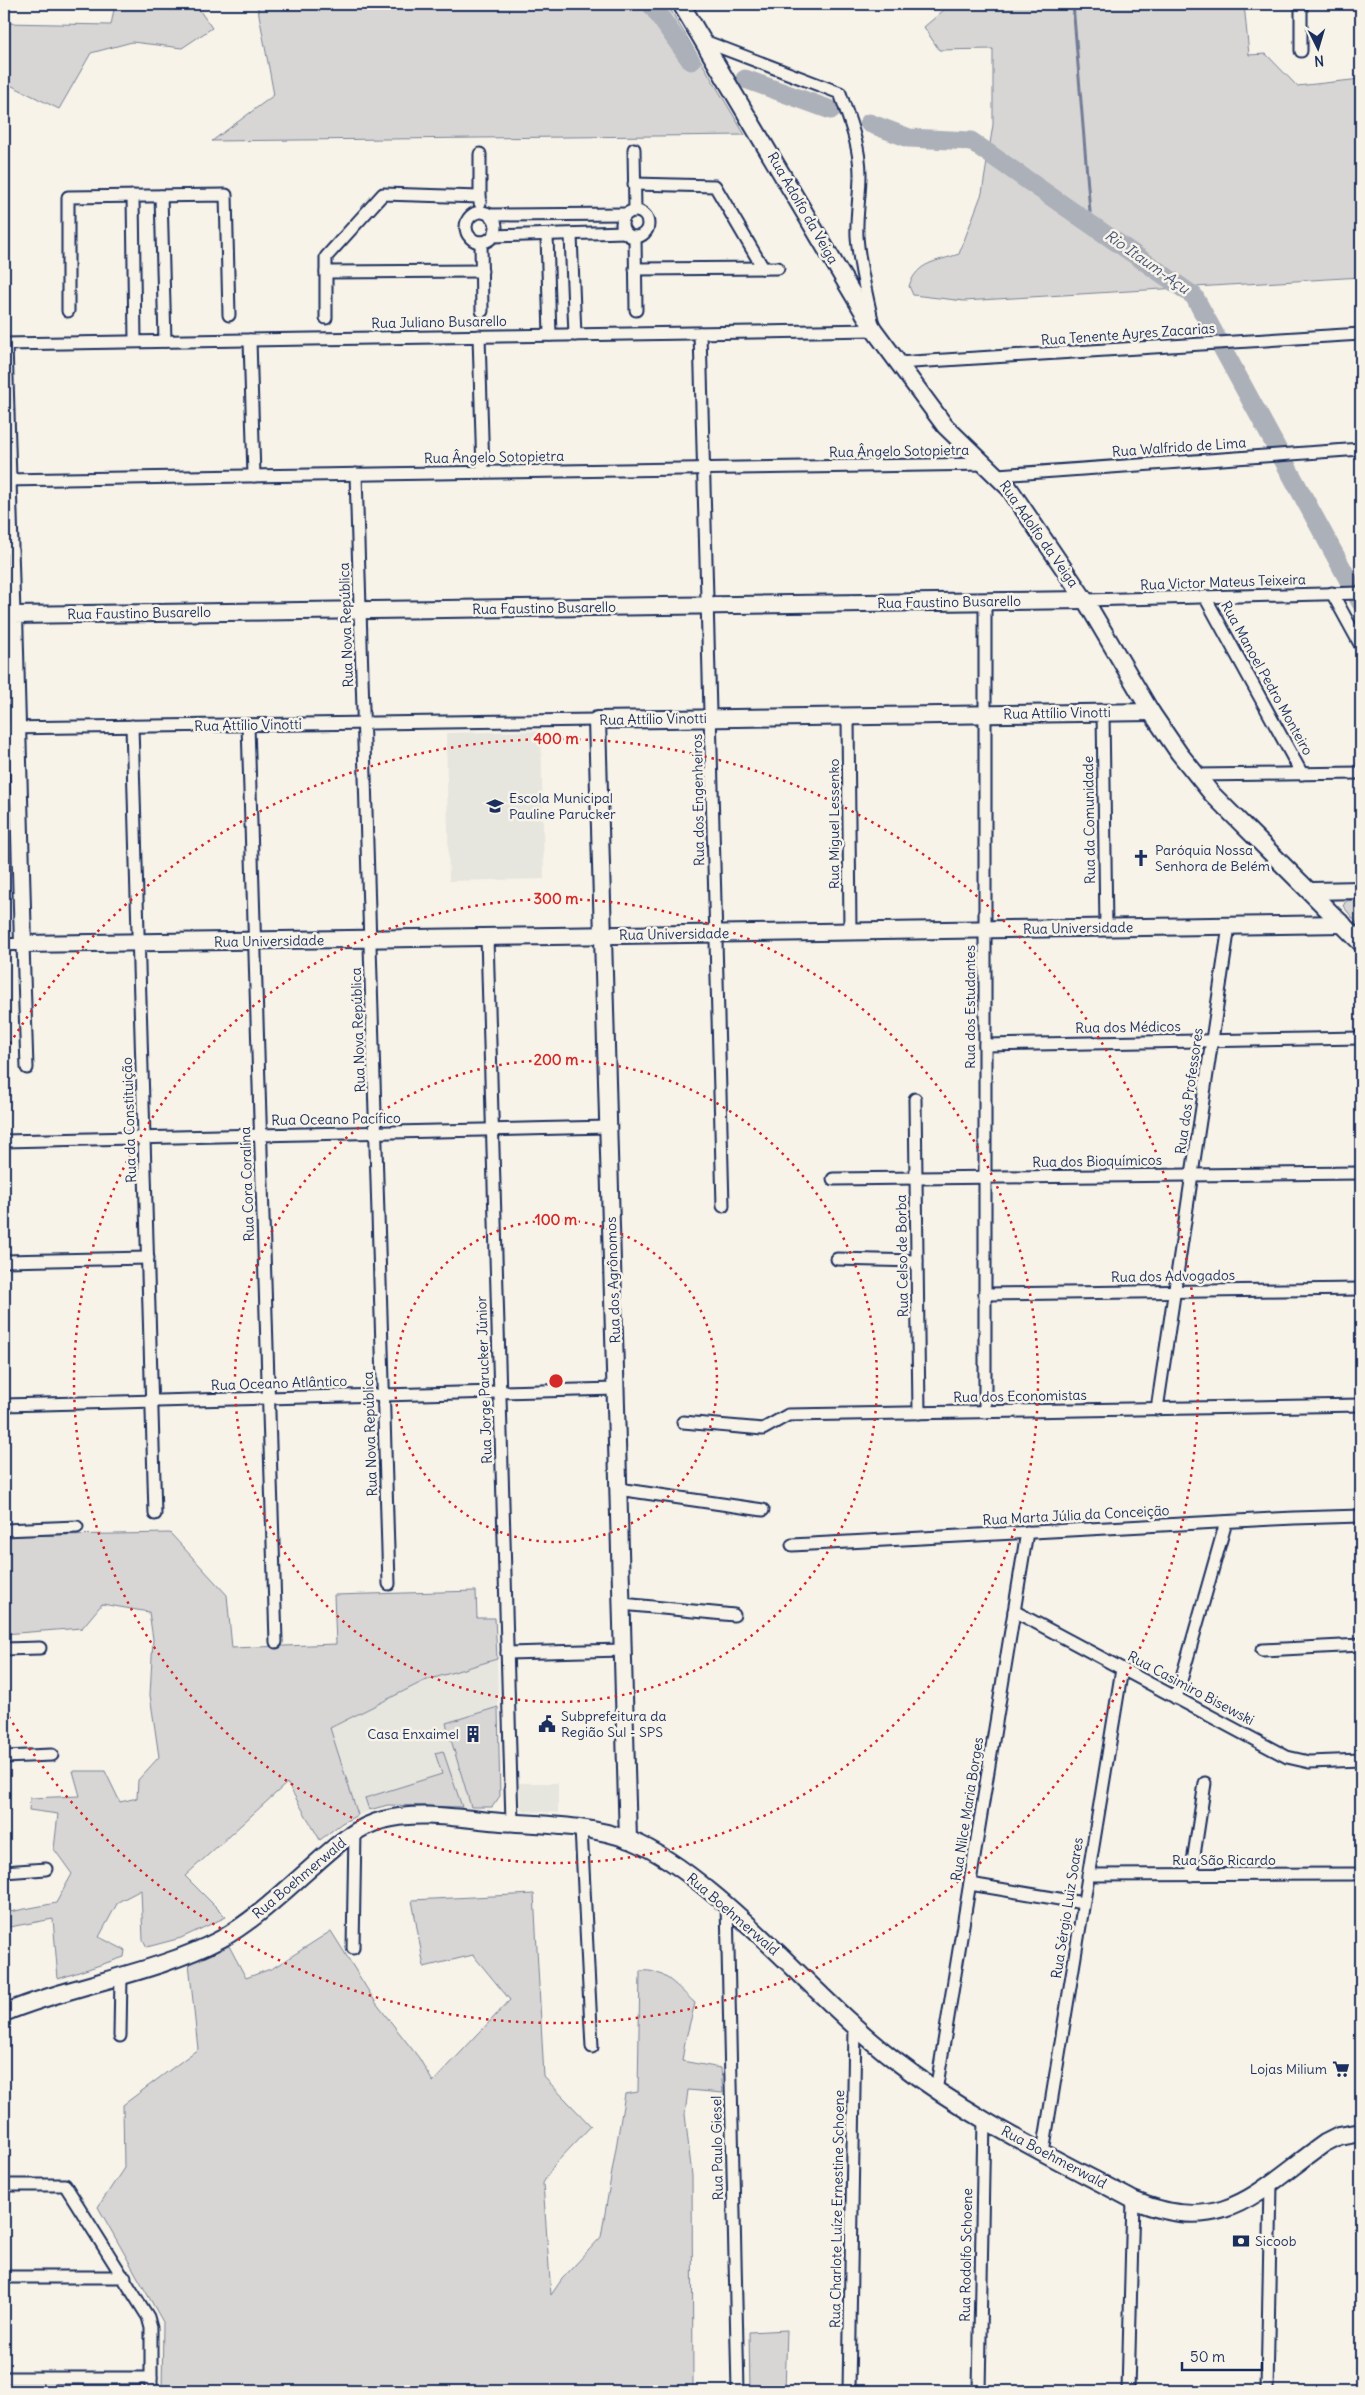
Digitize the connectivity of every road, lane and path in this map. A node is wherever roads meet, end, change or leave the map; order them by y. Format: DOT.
graph roads {
  1 [pos="681,4"];
  2 [pos="1301,4"];
  3 [pos="704,41"];
  4 [pos="1301,50"];
  5 [pos="634,150"];
  6 [pos="480,154"];
  7 [pos="634,184"];
  8 [pos="133,196"];
  9 [pos="161,196"];
  10 [pos="480,197"];
  11 [pos="630,212"];
  12 [pos="485,214"];
  13 [pos="547,235"];
  14 [pos="571,235"];
  15 [pos="630,235"];
  16 [pos="493,236"];
  17 [pos="481,242"];
  18 [pos="763,268"];
  19 [pos="778,268"];
  20 [pos="635,269"];
  21 [pos="482,271"];
  22 [pos="326,272"];
  23 [pos="636,310"];
  24 [pos="68,311"];
  25 [pos="482,311"];
  26 [pos="229,315"];
  27 [pos="326,318"];
  28 [pos="874,330"];
  29 [pos="700,333"];
  30 [pos="1361,334"];
  31 [pos="550,335"];
  32 [pos="575,335"];
  33 [pos="480,336"];
  34 [pos="250,340"];
  35 [pos="165,341"];
  36 [pos="135,342"];
  37 [pos="5,344"];
  38 [pos="897,363"];
  39 [pos="1361,449"];
  40 [pos="704,469"];
  41 [pos="992,470"];
  42 [pos="483,472"];
  43 [pos="356,474"];
  44 [pos="254,476"];
  45 [pos="7,480"];
  46 [pos="1361,593"];
  47 [pos="1332,594"];
  48 [pos="1205,597"];
  49 [pos="1085,600"];
  50 [pos="985,602"];
  51 [pos="708,606"];
  52 [pos="360,610"];
  53 [pos="9,615"];
  54 [pos="1361,646"];
  55 [pos="1103,712"];
  56 [pos="1151,712"];
  57 [pos="985,714"];
  58 [pos="848,716"];
  59 [pos="710,718"];
  60 [pos="597,720"];
  61 [pos="364,723"];
  62 [pos="248,725"];
  63 [pos="132,726"];
  64 [pos="10,728"];
  65 [pos="1361,773"];
  66 [pos="1302,774"];
  67 [pos="1196,775"];
  68 [pos="1361,890"];
  69 [pos="1312,891"];
  70 [pos="1343,924"];
  71 [pos="1229,926"];
  72 [pos="1106,928"];
  73 [pos="985,930"];
  74 [pos="850,932"];
  75 [pos="716,934"];
  76 [pos="603,936"];
  77 [pos="487,937"];
  78 [pos="370,939"];
  79 [pos="254,941"];
  80 [pos="139,942"];
  81 [pos="1361,943"];
  82 [pos="4,944"];
  83 [pos="23,944"];
  84 [pos="1361,1038"];
  85 [pos="1212,1041"];
  86 [pos="985,1044"];
  87 [pos="27,1068"];
  88 [pos="915,1099"];
  89 [pos="608,1127"];
  90 [pos="492,1130"];
  91 [pos="376,1133"];
  92 [pos="260,1135"];
  93 [pos="144,1138"];
  94 [pos="4,1141"];
  95 [pos="1361,1173"];
  96 [pos="1192,1175"];
  97 [pos="985,1177"];
  98 [pos="916,1178"];
  99 [pos="832,1179"];
  100 [pos="723,1206"];
  101 [pos="148,1258"];
  102 [pos="836,1259"];
  103 [pos="4,1261"];
  104 [pos="917,1261"];
  105 [pos="1361,1289"];
  106 [pos="1174,1291"];
  107 [pos="985,1294"];
  108 [pos="616,1389"];
  109 [pos="500,1392"];
  110 [pos="384,1395"];
  111 [pos="268,1398"];
  112 [pos="152,1401"];
  113 [pos="4,1405"];
  114 [pos="1361,1406"];
  115 [pos="1157,1409"];
  116 [pos="985,1412"];
  117 [pos="919,1413"];
  118 [pos="683,1422"];
  119 [pos="618,1489"];
  120 [pos="763,1510"];
  121 [pos="155,1514"];
  122 [pos="1361,1516"];
  123 [pos="1226,1522"];
  124 [pos="77,1527"];
  125 [pos="4,1530"];
  126 [pos="1027,1532"];
  127 [pos="792,1545"];
  128 [pos="389,1584"];
  129 [pos="622,1604"];
  130 [pos="1014,1611"];
  131 [pos="734,1615"];
  132 [pos="276,1642"];
  133 [pos="1361,1645"];
  134 [pos="40,1648"];
  135 [pos="4,1650"];
  136 [pos="623,1650"];
  137 [pos="1262,1650"];
  138 [pos="507,1652"];
  139 [pos="1122,1669"];
  140 [pos="1176,1698"];
  141 [pos="52,1755"];
  142 [pos="4,1757"];
  143 [pos="1361,1760"];
  144 [pos="1206,1783"];
  145 [pos="512,1822"];
  146 [pos="581,1828"];
  147 [pos="355,1832"];
  148 [pos="628,1840"];
  149 [pos="46,1870"];
  150 [pos="4,1872"];
  151 [pos="1361,1874"];
  152 [pos="1191,1875"];
  153 [pos="1088,1876"];
  154 [pos="970,1884"];
  155 [pos="1083,1903"];
  156 [pos="727,1905"];
  157 [pos="354,1948"];
  158 [pos="121,1975"];
  159 [pos="4,2013"];
  160 [pos="855,2027"];
  161 [pos="120,2036"];
  162 [pos="592,2047"];
  163 [pos="936,2091"];
  164 [pos="984,2119"];
  165 [pos="1361,2132"];
  166 [pos="1043,2152"];
  167 [pos="1271,2184"];
  168 [pos="4,2185"];
  169 [pos="1133,2200"];
  170 [pos="4,2277"];
  171 [pos="125,2277"];
  172 [pos="4,2378"];
  173 [pos="151,2378"];
  174 [pos="152,2391"];
  175 [pos="738,2391"];
  176 [pos="850,2391"];
  177 [pos="979,2391"];
  178 [pos="1128,2391"];
  179 [pos="1267,2391"];
  1 -- 3 [label="street, Rua Adolfo da Veiga"];
  2 -- 4 [label="street"];
  3 -- 28 [label="street, Rua Adolfo da Veiga"];
  3 -- 28 [label="street"];
  5 -- 7 [label="street"];
  6 -- 10 [label="street"];
  7 -- 11 [label="street"];
  7 -- 18 [label="street"];
  8 -- 9 [label="street"];
  8 -- 24 [label="street"];
  8 -- 36 [label="street"];
  9 -- 26 [label="street"];
  9 -- 35 [label="street"];
  10 -- 12 [label="street"];
  10 -- 22 [label="street"];
  11 -- 12 [label="street"];
  11 -- 15 [label="street"];
  11 -- 15 [label="street"];
  12 -- 16 [label="street"];
  12 -- 17 [label="street"];
  13 -- 14 [label="street"];
  13 -- 16 [label="street"];
  13 -- 31 [label="street"];
  14 -- 15 [label="street"];
  14 -- 32 [label="street"];
  15 -- 20 [label="street"];
  16 -- 17 [label="street"];
  17 -- 21 [label="street"];
  18 -- 19 [label="street"];
  18 -- 20 [label="street"];
  20 -- 23 [label="street"];
  21 -- 22 [label="street"];
  21 -- 25 [label="street"];
  22 -- 27 [label="street"];
  28 -- 29 [label="street, Rua Juliano Busarello"];
  28 -- 38 [label="street, Rua Adolfo da Veiga"];
  29 -- 32 [label="street, Rua Juliano Busarello"];
  29 -- 40 [label="street, Rua dos Engenheiros"];
  30 -- 38 [label="street, Rua Tenente Ayres Zacarias"];
  31 -- 32 [label="street, Rua Juliano Busarello"];
  31 -- 33 [label="street, Rua Juliano Busarello"];
  33 -- 34 [label="street, Rua Juliano Busarello"];
  33 -- 42 [label="street"];
  34 -- 35 [label="street, Rua Juliano Busarello"];
  34 -- 44 [label="street"];
  35 -- 36 [label="street, Rua Juliano Busarello"];
  36 -- 37 [label="street, Rua Juliano Busarello"];
  37 -- 45 [label="street"];
  38 -- 41 [label="street, Rua Adolfo da Veiga"];
  39 -- 41 [label="street, Rua Walfrido de Lima"];
  40 -- 41 [label="street, Rua Ângelo Sotopietra"];
  40 -- 42 [label="street, Rua Ângelo Sotopietra"];
  40 -- 51 [label="street, Rua dos Engenheiros"];
  41 -- 49 [label="street, Rua Adolfo da Veiga"];
  42 -- 43 [label="street, Rua Ângelo Sotopietra"];
  43 -- 44 [label="street, Rua Ângelo Sotopietra"];
  43 -- 52 [label="street, Rua Nova República"];
  44 -- 45 [label="street, Rua Ângelo Sotopietra"];
  45 -- 53 [label="street"];
  46 -- 47 [label="street, Rua Victor Mateus Teixeira"];
  47 -- 48 [label="street, Rua Victor Mateus Teixeira"];
  47 -- 54 [label="street"];
  48 -- 49 [label="street, Rua Victor Mateus Teixeira"];
  48 -- 66 [label="street, Rua Manoel Pedro Monteiro"];
  49 -- 50 [label="street, Rua Faustino Busarello"];
  49 -- 56 [label="street, Rua Adolfo da Veiga"];
  50 -- 51 [label="street, Rua Faustino Busarello"];
  50 -- 57 [label="street, Rua dos Estudantes"];
  51 -- 52 [label="street, Rua Faustino Busarello"];
  51 -- 59 [label="street, Rua dos Engenheiros"];
  52 -- 53 [label="street, Rua Faustino Busarello"];
  52 -- 61 [label="street, Rua Nova República"];
  53 -- 64 [label="street"];
  55 -- 56 [label="street, Rua Attílio Vinotti"];
  55 -- 57 [label="street, Rua Attílio Vinotti"];
  55 -- 72 [label="street, Rua da Comunidade"];
  56 -- 67 [label="street, Rua Adolfo da Veiga"];
  57 -- 58 [label="street, Rua Attílio Vinotti"];
  57 -- 73 [label="street, Rua dos Estudantes"];
  58 -- 59 [label="street, Rua Attílio Vinotti"];
  58 -- 74 [label="street, Rua Miguel Lessenko"];
  59 -- 60 [label="street, Rua Attílio Vinotti"];
  59 -- 75 [label="street, Rua dos Engenheiros"];
  60 -- 61 [label="street, Rua Attílio Vinotti"];
  60 -- 76 [label="street, Rua dos Agrônomos"];
  61 -- 62 [label="street, Rua Attílio Vinotti"];
  61 -- 78 [label="street, Rua Nova República"];
  62 -- 63 [label="street, Rua Attílio Vinotti"];
  62 -- 79 [label="street, Rua Cora Coralina"];
  63 -- 64 [label="street, Rua Attílio Vinotti"];
  63 -- 80 [label="street, Rua da Constituição"];
  64 -- 83 [label="street"];
  65 -- 66 [label="street"];
  66 -- 67 [label="street"];
  67 -- 69 [label="street, Rua Adolfo da Veiga"];
  68 -- 69 [label="street"];
  69 -- 70 [label="street, Rua Adolfo da Veiga"];
  70 -- 71 [label="street, Rua Universidade"];
  70 -- 81 [label="street, Rua Adolfo da Veiga"];
  71 -- 72 [label="street, Rua Universidade"];
  71 -- 85 [label="street, Rua dos Professores"];
  72 -- 73 [label="street, Rua Universidade"];
  73 -- 74 [label="street, Rua Universidade"];
  73 -- 86 [label="street, Rua dos Estudantes"];
  74 -- 75 [label="street, Rua Universidade"];
  75 -- 76 [label="street, Rua Universidade"];
  75 -- 100 [label="street, Rua dos Engenheiros"];
  76 -- 77 [label="street, Rua Universidade"];
  76 -- 89 [label="street, Rua dos Agrônomos"];
  77 -- 78 [label="street, Rua Universidade"];
  77 -- 90 [label="street, Rua Jorge Parucker Júnior"];
  78 -- 79 [label="street, Rua Universidade"];
  78 -- 91 [label="street, Rua Nova República"];
  79 -- 80 [label="street, Rua Universidade"];
  79 -- 92 [label="street, Rua Cora Coralina"];
  80 -- 83 [label="street, Rua Universidade"];
  80 -- 93 [label="street, Rua da Constituição"];
  82 -- 83 [label="street, Rua Universidade"];
  83 -- 87 [label="street"];
  84 -- 85 [label="street, Rua dos Médicos"];
  85 -- 86 [label="street, Rua dos Médicos"];
  85 -- 96 [label="street, Rua dos Professores"];
  86 -- 97 [label="street, Rua dos Estudantes"];
  88 -- 98 [label="street, Rua Celso de Borba"];
  89 -- 90 [label="street, Rua Oceano Pacífico"];
  89 -- 108 [label="street, Rua dos Agrônomos"];
  90 -- 91 [label="street, Rua Oceano Pacífico"];
  90 -- 109 [label="street, Rua Jorge Parucker Júnior"];
  91 -- 92 [label="street, Rua Oceano Pacífico"];
  91 -- 110 [label="street, Rua Nova República"];
  92 -- 93 [label="street, Rua Oceano Pacífico"];
  92 -- 111 [label="street, Rua Cora Coralina"];
  93 -- 94 [label="street, Rua Oceano Pacífico"];
  93 -- 101 [label="street, Rua da Constituição"];
  95 -- 96 [label="street, Rua dos Bioquímicos"];
  96 -- 97 [label="street, Rua dos Bioquímicos"];
  96 -- 106 [label="street, Rua dos Professores"];
  97 -- 98 [label="street, Rua dos Bioquímicos"];
  97 -- 107 [label="street, Rua dos Estudantes"];
  98 -- 99 [label="street, Rua dos Bioquímicos"];
  98 -- 104 [label="street, Rua Celso de Borba"];
  101 -- 103 [label="street"];
  101 -- 112 [label="street, Rua da Constituição"];
  102 -- 104 [label="street"];
  104 -- 117 [label="street, Rua Celso de Borba"];
  105 -- 106 [label="street, Rua dos Advogados"];
  106 -- 107 [label="street, Rua dos Advogados"];
  106 -- 115 [label="street, Rua dos Professores"];
  107 -- 116 [label="street, Rua dos Estudantes"];
  108 -- 109 [label="street, Rua Oceano Atlântico"];
  108 -- 119 [label="street, Rua dos Agrônomos"];
  109 -- 110 [label="street, Rua Oceano Atlântico"];
  109 -- 138 [label="street, Rua Jorge Parucker Júnior"];
  110 -- 111 [label="street, Rua Oceano Atlântico"];
  110 -- 128 [label="street, Rua Nova República"];
  111 -- 112 [label="street, Rua Oceano Atlântico"];
  111 -- 132 [label="street, Rua Cora Coralina"];
  112 -- 113 [label="street, Rua Oceano Atlântico"];
  112 -- 121 [label="street, Rua da Constituição"];
  114 -- 115 [label="street, Rua dos Economistas"];
  115 -- 116 [label="street, Rua dos Economistas"];
  116 -- 117 [label="street, Rua dos Economistas"];
  117 -- 118 [label="street, Rua dos Economistas"];
  119 -- 120 [label="street"];
  119 -- 129 [label="street, Rua dos Agrônomos"];
  122 -- 123 [label="street, Rua Marta Júlia da Conceição"];
  123 -- 126 [label="street, Rua Marta Júlia da Conceição"];
  123 -- 140 [label="street"];
  124 -- 125 [label="street"];
  126 -- 127 [label="street, Rua Marta Júlia da Conceição"];
  126 -- 130 [label="street, Rua Nilce Maria Borges"];
  129 -- 131 [label="street"];
  129 -- 136 [label="street, Rua dos Agrônomos"];
  130 -- 139 [label="street, Rua Casimiro Bisewski"];
  130 -- 154 [label="street, Rua Nilce Maria Borges"];
  133 -- 137 [label="street"];
  134 -- 135 [label="street"];
  136 -- 138 [label="street"];
  136 -- 148 [label="street, Rua dos Agrônomos"];
  138 -- 145 [label="street, Rua Jorge Parucker Júnior"];
  139 -- 140 [label="street, Rua Casimiro Bisewski"];
  139 -- 153 [label="street, Rua Sérgio Luiz Soares"];
  140 -- 143 [label="street, Rua Casimiro Bisewski"];
  141 -- 142 [label="street"];
  144 -- 152 [label="street"];
  145 -- 146 [label="street, Rua Boehmerwald"];
  145 -- 147 [label="street, Rua Boehmerwald"];
  146 -- 148 [label="street, Rua Boehmerwald"];
  146 -- 162 [label="street"];
  147 -- 157 [label="street"];
  147 -- 158 [label="street, Rua Boehmerwald"];
  148 -- 156 [label="street, Rua Boehmerwald"];
  149 -- 150 [label="street"];
  151 -- 152 [label="street, Rua São Ricardo"];
  152 -- 153 [label="street, Rua São Ricardo"];
  153 -- 155 [label="street, Rua Sérgio Luiz Soares"];
  154 -- 155 [label="street"];
  154 -- 163 [label="street, Rua Nilce Maria Borges"];
  155 -- 166 [label="street, Rua Sérgio Luiz Soares"];
  156 -- 160 [label="street, Rua Boehmerwald"];
  156 -- 175 [label="street, Rua Paulo Giesel"];
  158 -- 159 [label="street, Rua Boehmerwald"];
  158 -- 161 [label="street"];
  160 -- 163 [label="street, Rua Boehmerwald"];
  160 -- 176 [label="street, Rua Charlote Luíze Ernestine Schoene"];
  163 -- 164 [label="street, Rua Boehmerwald"];
  164 -- 166 [label="street, Rua Boehmerwald"];
  164 -- 177 [label="street, Rua Rodolfo Schoene"];
  165 -- 167 [label="street, Rua Boehmerwald"];
  166 -- 169 [label="street, Rua Boehmerwald"];
  167 -- 169 [label="street, Rua Boehmerwald"];
  167 -- 179 [label="street"];
  168 -- 171 [label="street"];
  169 -- 178 [label="street"];
  170 -- 171 [label="street"];
  171 -- 173 [label="street"];
  172 -- 173 [label="street"];
  173 -- 174 [label="street"];
}
